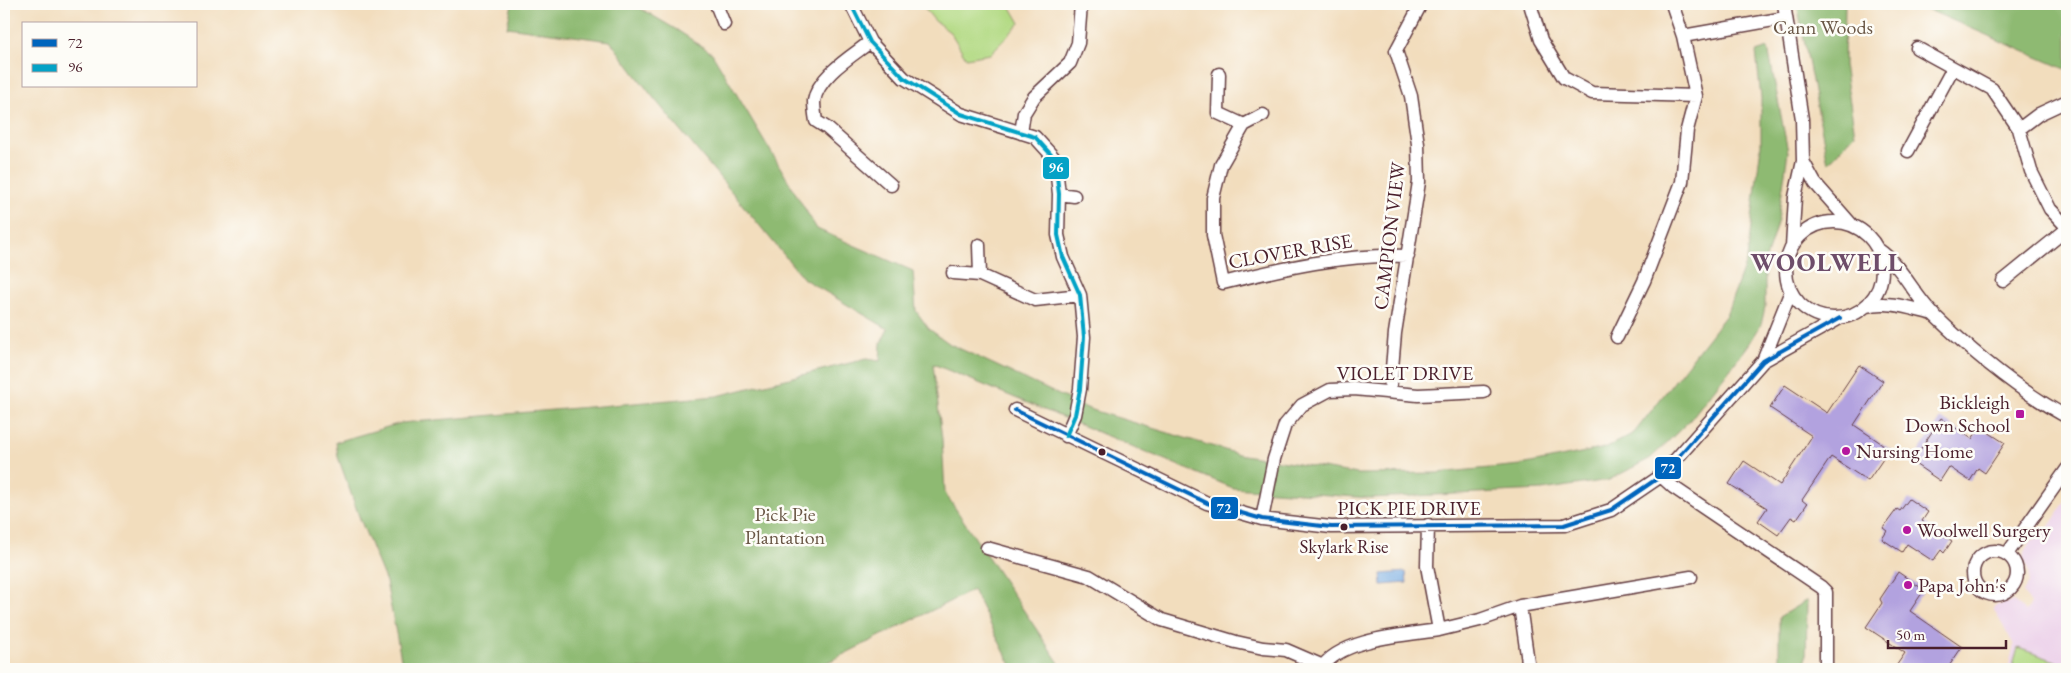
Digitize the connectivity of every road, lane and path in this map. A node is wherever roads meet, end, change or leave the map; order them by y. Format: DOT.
graph roads {
  1 [pos="716,4"];
  2 [pos="851,4"];
  3 [pos="1081,4"];
  4 [pos="1421,4"];
  5 [pos="1530,4"];
  6 [pos="1672,4"];
  7 [pos="1784,4"];
  8 [pos="1785,18"];
  9 [pos="724,24"];
  10 [pos="1683,36"];
  11 [pos="870,42"];
  12 [pos="1917,48"];
  13 [pos="1953,68"];
  14 [pos="1219,74"];
  15 [pos="1696,96"];
  16 [pos="2067,101"];
  17 [pos="1263,115"];
  18 [pos="1244,125"];
  19 [pos="2019,129"];
  20 [pos="1021,133"];
  21 [pos="1908,151"];
  22 [pos="1803,161"];
  23 [pos="891,185"];
  24 [pos="1059,194"];
  25 [pos="1074,196"];
  26 [pos="1852,224"];
  27 [pos="2067,228"];
  28 [pos="979,245"];
  29 [pos="1792,246"];
  30 [pos="1879,250"];
  31 [pos="1408,256"];
  32 [pos="953,273"];
  33 [pos="980,275"];
  34 [pos="2004,281"];
  35 [pos="1791,291"];
  36 [pos="1080,295"];
  37 [pos="1867,306"];
  38 [pos="1934,314"];
  39 [pos="1840,318"];
  40 [pos="1617,337"];
  41 [pos="1763,361"];
  42 [pos="1390,392"];
  43 [pos="1484,392"];
  44 [pos="1015,410"];
  45 [pos="2067,417"];
  46 [pos="1066,436"];
  47 [pos="2067,469"];
  48 [pos="1661,476"];
  49 [pos="1262,519"];
  50 [pos="1428,525"];
  51 [pos="987,548"];
  52 [pos="2007,554"];
  53 [pos="1690,577"];
  54 [pos="1520,606"];
  55 [pos="1439,630"];
  56 [pos="1322,668"];
  57 [pos="1529,669"];
  58 [pos="1826,669"];
  1 -- 9 [label="street"];
  2 -- 11 [label="street"];
  3 -- 20 [label="street"];
  4 -- 31 [label="street, CAMPION VIEW"];
  5 -- 15 [label="street"];
  6 -- 10 [label="street"];
  7 -- 8 [label="street"];
  8 -- 10 [label="street"];
  8 -- 22 [label="street"];
  10 -- 15 [label="street"];
  11 -- 20 [label="street"];
  11 -- 23 [label="street"];
  12 -- 13 [label="street"];
  13 -- 19 [label="street"];
  13 -- 21 [label="street"];
  14 -- 18 [label="street"];
  15 -- 40 [label="street"];
  16 -- 19 [label="street"];
  17 -- 18 [label="street"];
  18 -- 31 [label="street, CLOVER RISE"];
  19 -- 27 [label="street"];
  20 -- 24 [label="street"];
  22 -- 26 [label="street"];
  22 -- 29 [label="street"];
  24 -- 25 [label="street"];
  24 -- 36 [label="street"];
  26 -- 29 [label="street"];
  26 -- 30 [label="street"];
  27 -- 34 [label="street"];
  28 -- 33 [label="street"];
  29 -- 35 [label="street"];
  30 -- 37 [label="street"];
  30 -- 38 [label="street"];
  31 -- 42 [label="street, CAMPION VIEW"];
  32 -- 33 [label="street"];
  33 -- 36 [label="street"];
  35 -- 39 [label="street"];
  35 -- 41 [label="street, PICK PIE DRIVE"];
  36 -- 46 [label="street"];
  37 -- 38 [label="street"];
  37 -- 39 [label="street"];
  38 -- 45 [label="street"];
  39 -- 41 [label="street, PICK PIE DRIVE"];
  41 -- 48 [label="street, PICK PIE DRIVE"];
  42 -- 43 [label="street, VIOLET DRIVE"];
  42 -- 49 [label="street, VIOLET DRIVE"];
  44 -- 46 [label="street, PICK PIE DRIVE"];
  46 -- 49 [label="street, PICK PIE DRIVE"];
  47 -- 52 [label="street"];
  48 -- 50 [label="street, PICK PIE DRIVE"];
  48 -- 58 [label="street"];
  49 -- 50 [label="street, PICK PIE DRIVE"];
  50 -- 55 [label="street"];
  51 -- 56 [label="street"];
  53 -- 54 [label="street"];
  54 -- 55 [label="street"];
  54 -- 57 [label="street"];
  55 -- 56 [label="street"];
}
